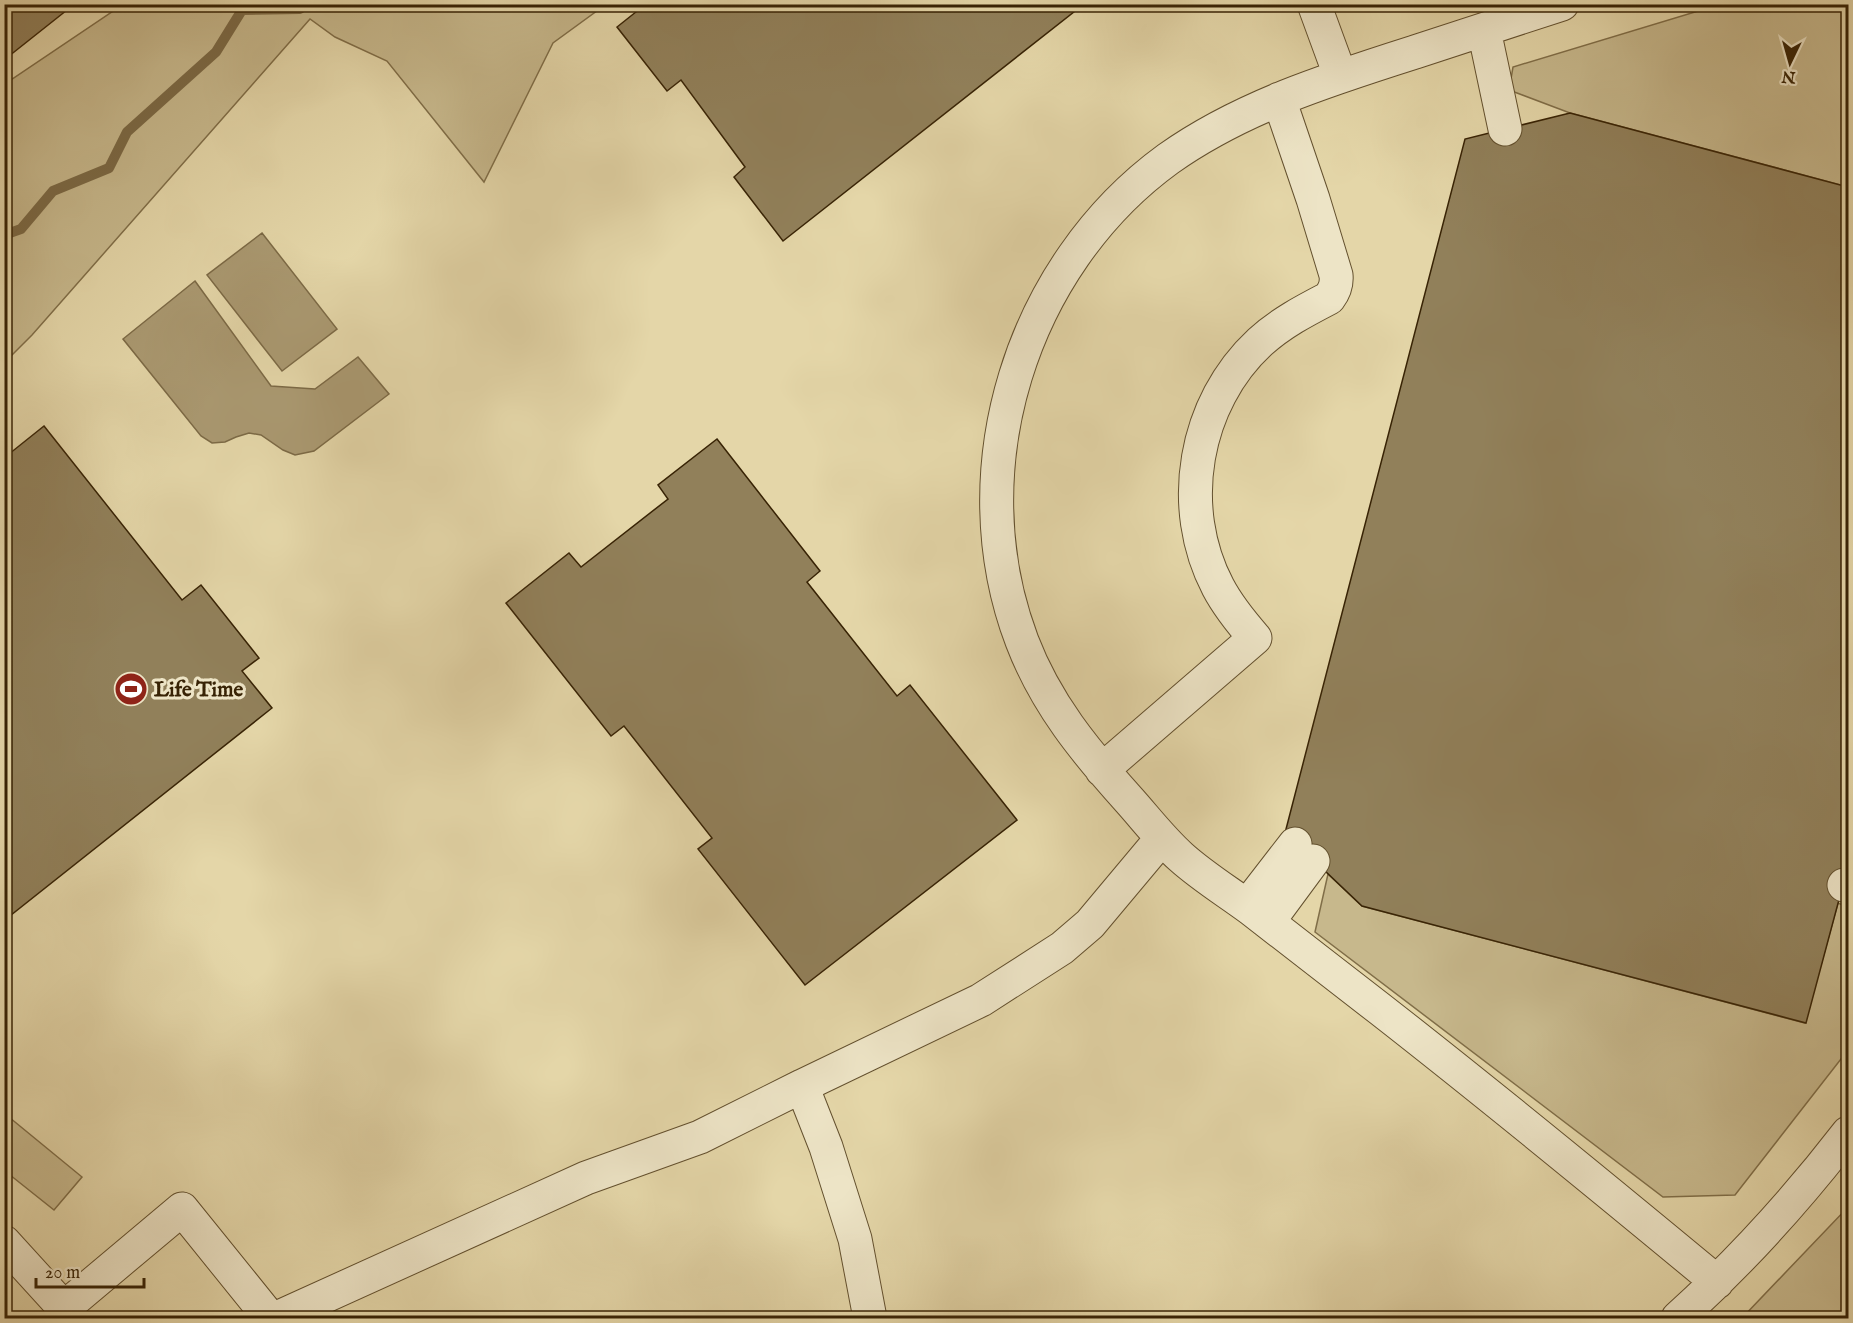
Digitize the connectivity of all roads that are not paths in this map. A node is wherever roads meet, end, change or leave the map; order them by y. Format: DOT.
graph roads {
  1 [pos="1314,4"];
  2 [pos="1562,4"];
  3 [pos="1473,33"];
  4 [pos="1340,75"];
  5 [pos="1279,99"];
  6 [pos="1494,132"];
  7 [pos="1102,770"];
  8 [pos="1162,838"];
  9 [pos="1304,852"];
  10 [pos="1257,914"];
  11 [pos="802,1086"];
  12 [pos="1848,1133"];
  13 [pos="4,1242"];
  14 [pos="1718,1282"];
  15 [pos="67,1313"];
  16 [pos="270,1318"];
  17 [pos="277,1318"];
  18 [pos="870,1318"];
  19 [pos="1678,1318"];
  1 -- 4 [label="street"];
  2 -- 3 [label="street"];
  3 -- 4 [label="street"];
  3 -- 6 [label="street"];
  4 -- 5 [label="street"];
  5 -- 7 [label="street"];
  5 -- 7 [label="street"];
  7 -- 8 [label="street"];
  8 -- 10 [label="street"];
  8 -- 11 [label="street"];
  9 -- 10 [label="street"];
  10 -- 14 [label="street"];
  11 -- 17 [label="street"];
  11 -- 18 [label="street"];
  12 -- 14 [label="street"];
  13 -- 15 [label="street"];
  14 -- 19 [label="street"];
  15 -- 16 [label="street"];
}
